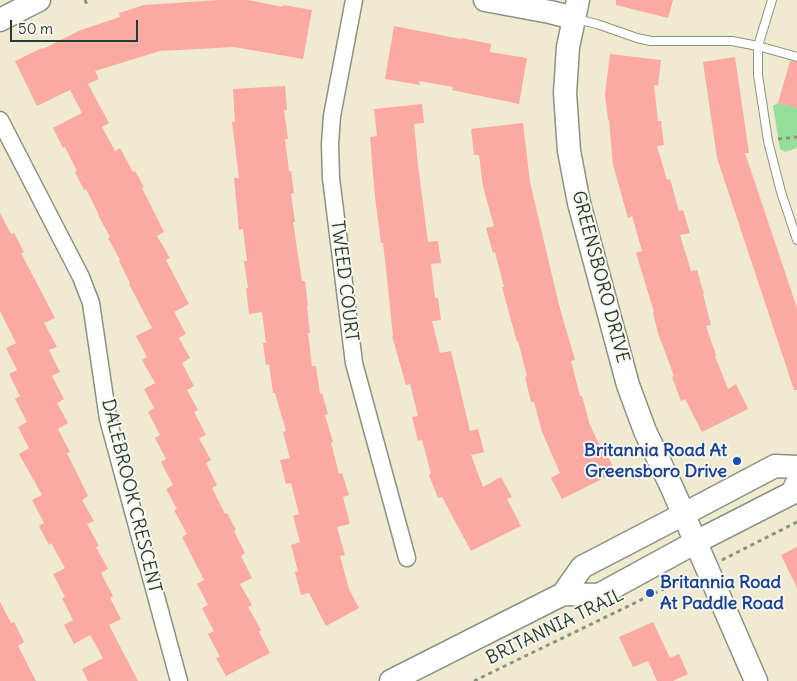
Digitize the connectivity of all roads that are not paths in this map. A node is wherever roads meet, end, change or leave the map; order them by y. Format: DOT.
graph roads {
  1 [pos="39,0"];
  2 [pos="354,0"];
  3 [pos="485,0"];
  4 [pos="772,0"];
  5 [pos="576,9"];
  6 [pos="0,20"];
  7 [pos="758,46"];
  8 [pos="797,57"];
  9 [pos="0,120"];
  10 [pos="797,240"];
  11 [pos="797,467"];
  12 [pos="797,483"];
  13 [pos="684,514"];
  14 [pos="696,542"];
  15 [pos="407,558"];
  16 [pos="563,594"];
  17 [pos="179,681"];
  18 [pos="391,681"];
  19 [pos="756,681"];
  1 -- 6 [label="street"];
  2 -- 15 [label="street, TWEED COURT"];
  3 -- 5 [label="street"];
  4 -- 7 [label="lane"];
  5 -- 7 [label="lane"];
  5 -- 13 [label="street, GREENSBORO DRIVE"];
  7 -- 8 [label="lane"];
  7 -- 10 [label="lane"];
  9 -- 17 [label="street, DALEBROOK CRESCENT"];
  11 -- 13 [label="street"];
  12 -- 14 [label="street"];
  13 -- 14 [label="street, GREENSBORO DRIVE"];
  13 -- 16 [label="street"];
  14 -- 16 [label="street"];
  14 -- 19 [label="street, GREENSBORO DRIVE"];
  16 -- 18 [label="street"];
}
